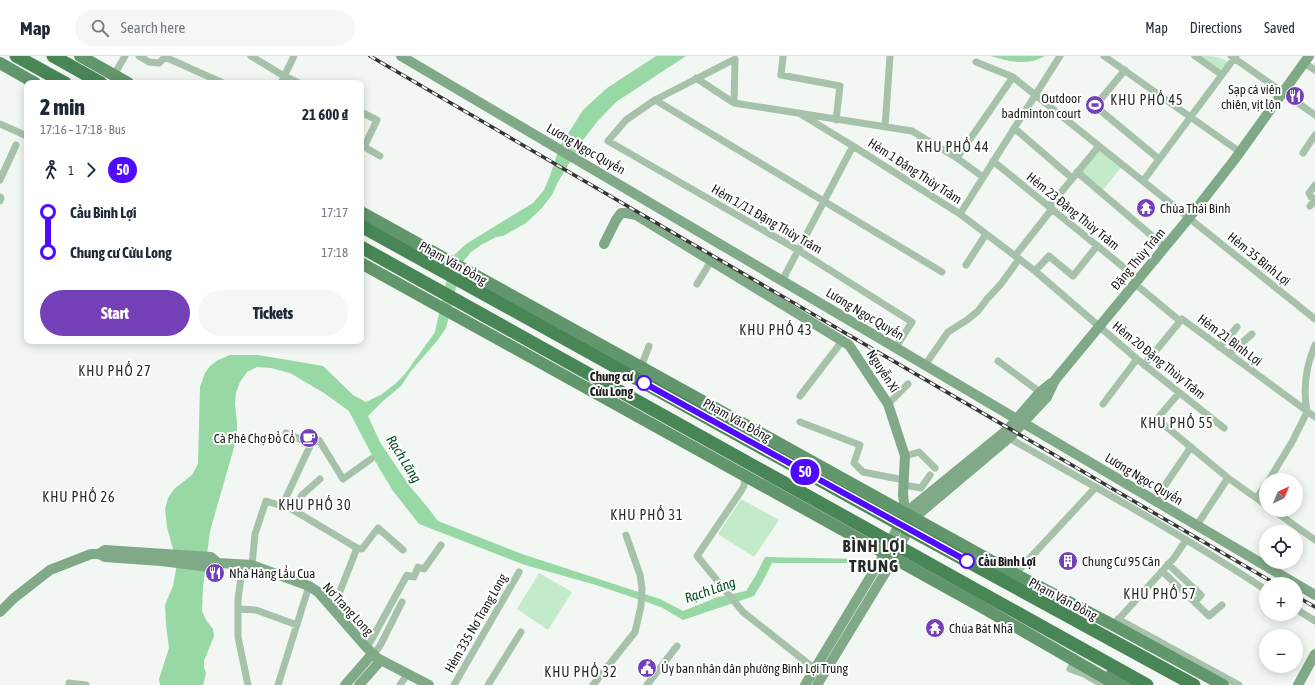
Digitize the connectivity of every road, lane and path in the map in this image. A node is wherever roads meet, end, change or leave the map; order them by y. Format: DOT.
graph roads {
  1 [pos="16,56"];
  2 [pos="53,56"];
  3 [pos="80,56"];
  4 [pos="125,56"];
  5 [pos="139,56"];
  6 [pos="165,56"];
  7 [pos="251,56"];
  8 [pos="294,56"];
  9 [pos="402,56"];
  10 [pos="890,56"];
  11 [pos="1060,56"];
  12 [pos="1104,56"];
  13 [pos="1119,56"];
  14 [pos="1195,56"];
  15 [pos="783,57"];
  16 [pos="1234,57"];
  17 [pos="1306,59"];
  18 [pos="976,62"];
  19 [pos="1114,63"];
  20 [pos="0,64"];
  21 [pos="1125,70"];
  22 [pos="1315,70"];
  23 [pos="96,75"];
  24 [pos="114,75"];
  25 [pos="1222,75"];
  26 [pos="284,76"];
  27 [pos="696,78"];
  28 [pos="1013,78"];
  29 [pos="29,80"];
  30 [pos="60,80"];
  31 [pos="123,80"];
  32 [pos="217,80"];
  33 [pos="282,80"];
  34 [pos="293,80"];
  35 [pos="1284,92"];
  36 [pos="1035,96"];
  37 [pos="655,100"];
  38 [pos="734,102"];
  39 [pos="798,113"];
  40 [pos="364,114"];
  41 [pos="1315,114"];
  42 [pos="1190,118"];
  43 [pos="836,120"];
  44 [pos="0,124"];
  45 [pos="885,126"];
  46 [pos="1014,128"];
  47 [pos="24,135"];
  48 [pos="1315,135"];
  49 [pos="364,144"];
  50 [pos="16,145"];
  51 [pos="853,146"];
  52 [pos="1099,146"];
  53 [pos="364,147"];
  54 [pos="1240,152"];
  55 [pos="1303,153"];
  56 [pos="380,156"];
  57 [pos="957,158"];
  58 [pos="1159,159"];
  59 [pos="993,161"];
  60 [pos="1077,172"];
  61 [pos="983,177"];
  62 [pos="1072,178"];
  63 [pos="0,180"];
  64 [pos="1143,182"];
  65 [pos="1315,185"];
  66 [pos="0,197"];
  67 [pos="1315,199"];
  68 [pos="0,201"];
  69 [pos="824,201"];
  70 [pos="1310,206"];
  71 [pos="1050,208"];
  72 [pos="364,214"];
  73 [pos="960,214"];
  74 [pos="1189,218"];
  75 [pos="364,227"];
  76 [pos="986,234"];
  77 [pos="604,244"];
  78 [pos="1097,246"];
  79 [pos="1165,247"];
  80 [pos="413,248"];
  81 [pos="364,249"];
  82 [pos="798,250"];
  83 [pos="1017,258"];
  84 [pos="711,261"];
  85 [pos="364,265"];
  86 [pos="966,265"];
  87 [pos="1035,271"];
  88 [pos="942,272"];
  89 [pos="782,280"];
  90 [pos="1136,281"];
  91 [pos="696,284"];
  92 [pos="509,301"];
  93 [pos="1315,319"];
  94 [pos="1180,321"];
  95 [pos="1098,326"];
  96 [pos="1236,327"];
  97 [pos="1252,334"];
  98 [pos="843,340"];
  99 [pos="1315,345"];
  100 [pos="649,346"];
  101 [pos="896,347"];
  102 [pos="1219,347"];
  103 [pos="1229,354"];
  104 [pos="1137,359"];
  105 [pos="998,361"];
  106 [pos="925,364"];
  107 [pos="1144,365"];
  108 [pos="641,367"];
  109 [pos="1055,380"];
  110 [pos="908,384"];
  111 [pos="1040,392"];
  112 [pos="1179,393"];
  113 [pos="800,396"];
  114 [pos="888,404"];
  115 [pos="1103,404"];
  116 [pos="1306,412"];
  117 [pos="1315,417"];
  118 [pos="1020,420"];
  119 [pos="800,422"];
  120 [pos="1224,428"];
  121 [pos="286,433"];
  122 [pos="1009,438"];
  123 [pos="311,444"];
  124 [pos="1191,447"];
  125 [pos="905,456"];
  126 [pos="371,459"];
  127 [pos="935,468"];
  128 [pos="1273,473"];
  129 [pos="930,475"];
  130 [pos="745,476"];
  131 [pos="1228,478"];
  132 [pos="320,479"];
  133 [pos="904,482"];
  134 [pos="792,487"];
  135 [pos="1096,487"];
  136 [pos="1259,495"];
  137 [pos="786,498"];
  138 [pos="1257,498"];
  139 [pos="1155,500"];
  140 [pos="283,504"];
  141 [pos="293,510"];
  142 [pos="1283,517"];
  143 [pos="906,521"];
  144 [pos="1196,525"];
  145 [pos="626,535"];
  146 [pos="1186,540"];
  147 [pos="1315,540"];
  148 [pos="895,544"];
  149 [pos="441,545"];
  150 [pos="357,548"];
  151 [pos="403,550"];
  152 [pos="889,556"];
  153 [pos="248,564"];
  154 [pos="1168,564"];
  155 [pos="1162,571"];
  156 [pos="519,572"];
  157 [pos="1012,579"];
  158 [pos="309,586"];
  159 [pos="1259,586"];
  160 [pos="1315,595"];
  161 [pos="402,602"];
  162 [pos="1195,602"];
  163 [pos="1222,605"];
  164 [pos="238,608"];
  165 [pos="333,609"];
  166 [pos="0,612"];
  167 [pos="1303,614"];
  168 [pos="1315,622"];
  169 [pos="297,625"];
  170 [pos="1112,628"];
  171 [pos="521,632"];
  172 [pos="677,646"];
  173 [pos="374,654"];
  174 [pos="1315,654"];
  175 [pos="1089,662"];
  176 [pos="1072,665"];
  177 [pos="815,669"];
  178 [pos="408,673"];
  179 [pos="69,683"];
  180 [pos="426,684"];
  181 [pos="86,685"];
  182 [pos="248,685"];
  183 [pos="278,685"];
  184 [pos="345,685"];
  185 [pos="359,685"];
  186 [pos="400,685"];
  187 [pos="454,685"];
  188 [pos="488,685"];
  189 [pos="593,685"];
  190 [pos="647,685"];
  191 [pos="805,685"];
  192 [pos="817,685"];
  193 [pos="1103,685"];
  194 [pos="1117,685"];
  195 [pos="1129,685"];
  196 [pos="1147,685"];
  197 [pos="1194,685"];
  198 [pos="1212,685"];
  199 [pos="1223,685"];
  200 [pos="1239,685"];
  201 [pos="1298,685"];
  1 -- 30 [label="highway"];
  2 -- 23 [label="highway"];
  3 -- 23 [label="main road"];
  4 -- 24 [label="street"];
  5 -- 6 [label="street"];
  6 -- 32 [label="street"];
  7 -- 26 [label="street"];
  8 -- 26 [label="street"];
  9 -- 89 [label="street, Lương Ngọc Quyến"];
  10 -- 45 [label="street"];
  11 -- 36 [label="street"];
  12 -- 19 [label="street"];
  13 -- 19 [label="street"];
  14 -- 25 [label="street"];
  15 -- 43 [label="street"];
  16 -- 25 [label="street"];
  16 -- 35 [label="street"];
  17 -- 22 [label="street"];
  17 -- 35 [label="street, Đặng Thùy Trâm"];
  18 -- 28 [label="street, Hẻm 35 Bình Lợi"];
  19 -- 21 [label="street"];
  20 -- 29 [label="main road"];
  21 -- 42 [label="street"];
  21 -- 58 [label="street"];
  23 -- 24 [label="main road"];
  24 -- 31 [label="main road"];
  25 -- 42 [label="street"];
  26 -- 33 [label="street"];
  26 -- 34 [label="street"];
  27 -- 37 [label="street"];
  27 -- 38 [label="street, Hẻm 1 Đặng Thùy Trâm"];
  27 -- 38 [label="street"];
  28 -- 36 [label="street, Hẻm 35 Bình Lợi"];
  28 -- 57 [label="street"];
  35 -- 41 [label="street"];
  35 -- 54 [label="street, Đặng Thùy Trâm"];
  36 -- 46 [label="street"];
  36 -- 52 [label="street, Hẻm 35 Bình Lợi"];
  37 -- 69 [label="street"];
  37 -- 82 [label="street, Hẻm 1/11 Đặng Thùy Trâm"];
  38 -- 39 [label="street, Hẻm 1 Đặng Thùy Trâm"];
  39 -- 43 [label="street"];
  39 -- 51 [label="street, Hẻm 1 Đặng Thùy Trâm"];
  40 -- 49 [label="street"];
  42 -- 54 [label="street"];
  42 -- 58 [label="street"];
  43 -- 45 [label="street"];
  44 -- 47 [label="street"];
  45 -- 57 [label="street"];
  46 -- 59 [label="street"];
  46 -- 62 [label="street"];
  48 -- 55 [label="street"];
  50 -- 63 [label="street"];
  51 -- 69 [label="street"];
  51 -- 73 [label="street, Hẻm 1 Đặng Thùy Trâm"];
  52 -- 60 [label="street"];
  52 -- 64 [label="street, Hẻm 35 Bình Lợi"];
  53 -- 56 [label="street"];
  54 -- 74 [label="street, Đặng Thùy Trâm"];
  57 -- 61 [label="street"];
  58 -- 64 [label="street"];
  59 -- 61 [label="street"];
  59 -- 71 [label="street, Hẻm 23 Đặng Thùy Trâm"];
  60 -- 62 [label="street"];
  60 -- 79 [label="street"];
  61 -- 73 [label="street"];
  62 -- 71 [label="street"];
  64 -- 74 [label="street, Hẻm 35 Bình Lợi"];
  65 -- 67 [label="street"];
  66 -- 68 [label="street"];
  67 -- 70 [label="street"];
  69 -- 82 [label="street"];
  69 -- 88 [label="street"];
  71 -- 78 [label="street, Hẻm 23 Đặng Thùy Trâm"];
  71 -- 83 [label="street"];
  72 -- 80 [label="main road, Phạm Văn Đồng"];
  73 -- 76 [label="street, Hẻm 1 Đặng Thùy Trâm"];
  74 -- 79 [label="street, Đặng Thùy Trâm"];
  74 -- 93 [label="street, Hẻm 35 Bình Lợi"];
  75 -- 80 [label="highway, Phạm Văn Đồng"];
  76 -- 83 [label="street, Hẻm 1 Đặng Thùy Trâm"];
  76 -- 86 [label="street"];
  77 -- 84 [label="street, Nguyễn Xí"];
  78 -- 87 [label="street"];
  78 -- 90 [label="street, Hẻm 23 Đặng Thùy Trâm"];
  79 -- 90 [label="street, Đặng Thùy Trâm"];
  80 -- 92 [label="highway, Phạm Văn Đồng"];
  81 -- 134 [label="highway"];
  82 -- 89 [label="street"];
  82 -- 101 [label="street, Hẻm 1/11 Đặng Thùy Trâm"];
  83 -- 87 [label="street, Hẻm 1 Đặng Thùy Trâm"];
  83 -- 106 [label="street"];
  84 -- 91 [label="street"];
  84 -- 98 [label="street, Nguyễn Xí"];
  85 -- 130 [label="main road"];
  87 -- 95 [label="street, Hẻm 1 Đặng Thùy Trâm"];
  89 -- 101 [label="street, Lương Ngọc Quyến"];
  90 -- 94 [label="street, Hẻm 21 Bình Lợi"];
  90 -- 95 [label="street, Đặng Thùy Trâm"];
  92 -- 108 [label="main road, Phạm Văn Đồng"];
  92 -- 143 [label="highway, Phạm Văn Đồng"];
  94 -- 102 [label="street, Hẻm 21 Bình Lợi"];
  94 -- 107 [label="street"];
  95 -- 104 [label="street, Hẻm 20 Đặng Thùy Trâm"];
  95 -- 109 [label="street, Đặng Thùy Trâm"];
  96 -- 102 [label="street"];
  97 -- 103 [label="street"];
  98 -- 113 [label="street"];
  98 -- 114 [label="street, Nguyễn Xí"];
  99 -- 116 [label="street"];
  100 -- 108 [label="street"];
  101 -- 106 [label="street, Lương Ngọc Quyến"];
  102 -- 103 [label="street, Hẻm 21 Bình Lợi"];
  103 -- 116 [label="street, Hẻm 21 Bình Lợi"];
  104 -- 107 [label="street, Hẻm 20 Đặng Thùy Trâm"];
  104 -- 115 [label="street"];
  105 -- 111 [label="street"];
  106 -- 118 [label="street, Lương Ngọc Quyến"];
  107 -- 112 [label="street, Hẻm 20 Đặng Thùy Trâm"];
  108 -- 143 [label="main road, Phạm Văn Đồng"];
  109 -- 111 [label="street, Đặng Thùy Trâm"];
  109 -- 118 [label="street, Đặng Thùy Trâm"];
  110 -- 114 [label="street"];
  111 -- 118 [label="street, Đặng Thùy Trâm"];
  112 -- 120 [label="street, Hẻm 20 Đặng Thùy Trâm"];
  112 -- 124 [label="street"];
  114 -- 125 [label="street, Nguyễn Xí"];
  116 -- 117 [label="street, Hẻm 21 Bình Lợi"];
  116 -- 128 [label="street"];
  118 -- 122 [label="street, Đặng Thùy Trâm"];
  118 -- 139 [label="street, Lương Ngọc Quyến"];
  118 -- 143 [label="street, Đặng Thùy Trâm"];
  119 -- 133 [label="street"];
  121 -- 123 [label="street"];
  122 -- 135 [label="street"];
  122 -- 143 [label="street, Đặng Thùy Trâm"];
  123 -- 126 [label="street"];
  123 -- 140 [label="street"];
  124 -- 131 [label="street"];
  124 -- 139 [label="street"];
  125 -- 127 [label="street"];
  125 -- 133 [label="street, Nguyễn Xí"];
  129 -- 133 [label="street"];
  130 -- 137 [label="main road"];
  130 -- 177 [label="street"];
  131 -- 138 [label="street"];
  131 -- 144 [label="street"];
  132 -- 141 [label="street"];
  133 -- 143 [label="street, Nguyễn Xí"];
  134 -- 137 [label="main road"];
  134 -- 148 [label="highway"];
  135 -- 146 [label="street"];
  135 -- 157 [label="street"];
  136 -- 138 [label="street"];
  137 -- 152 [label="main road"];
  139 -- 144 [label="street, Lương Ngọc Quyến"];
  140 -- 141 [label="street"];
  140 -- 153 [label="street"];
  141 -- 150 [label="street"];
  142 -- 147 [label="street"];
  143 -- 148 [label="street"];
  143 -- 157 [label="highway, Phạm Văn Đồng"];
  144 -- 160 [label="street, Lương Ngọc Quyến"];
  145 -- 189 [label="street"];
  146 -- 154 [label="street"];
  146 -- 159 [label="street"];
  148 -- 152 [label="street"];
  148 -- 175 [label="highway"];
  149 -- 173 [label="street"];
  150 -- 151 [label="street"];
  150 -- 165 [label="street"];
  152 -- 176 [label="main road"];
  152 -- 177 [label="street"];
  152 -- 192 [label="street"];
  153 -- 158 [label="street, Nơ Trang Long"];
  153 -- 164 [label="street"];
  153 -- 166 [label="street, Nơ Trang Long"];
  154 -- 155 [label="street"];
  154 -- 162 [label="street"];
  155 -- 162 [label="street"];
  155 -- 170 [label="street"];
  156 -- 187 [label="street, Hẻm 335 Nơ Trang Long"];
  157 -- 170 [label="highway, Phạm Văn Đồng"];
  158 -- 165 [label="street, Nơ Trang Long"];
  158 -- 169 [label="street"];
  161 -- 173 [label="street"];
  162 -- 163 [label="street"];
  164 -- 169 [label="street"];
  164 -- 182 [label="street"];
  165 -- 173 [label="street, Nơ Trang Long"];
  167 -- 168 [label="street"];
  169 -- 183 [label="street"];
  170 -- 197 [label="highway"];
  170 -- 198 [label="main road"];
  170 -- 199 [label="main road"];
  170 -- 200 [label="street, Phạm Văn Đồng"];
  171 -- 188 [label="street"];
  172 -- 190 [label="street"];
  173 -- 178 [label="street, Nơ Trang Long"];
  173 -- 184 [label="street"];
  173 -- 185 [label="street"];
  174 -- 201 [label="street"];
  175 -- 176 [label="main road"];
  175 -- 194 [label="main road"];
  175 -- 195 [label="main road"];
  175 -- 196 [label="highway"];
  176 -- 193 [label="street"];
  177 -- 191 [label="street"];
  178 -- 180 [label="street, Nơ Trang Long"];
  178 -- 186 [label="street"];
  179 -- 181 [label="street"];
}
